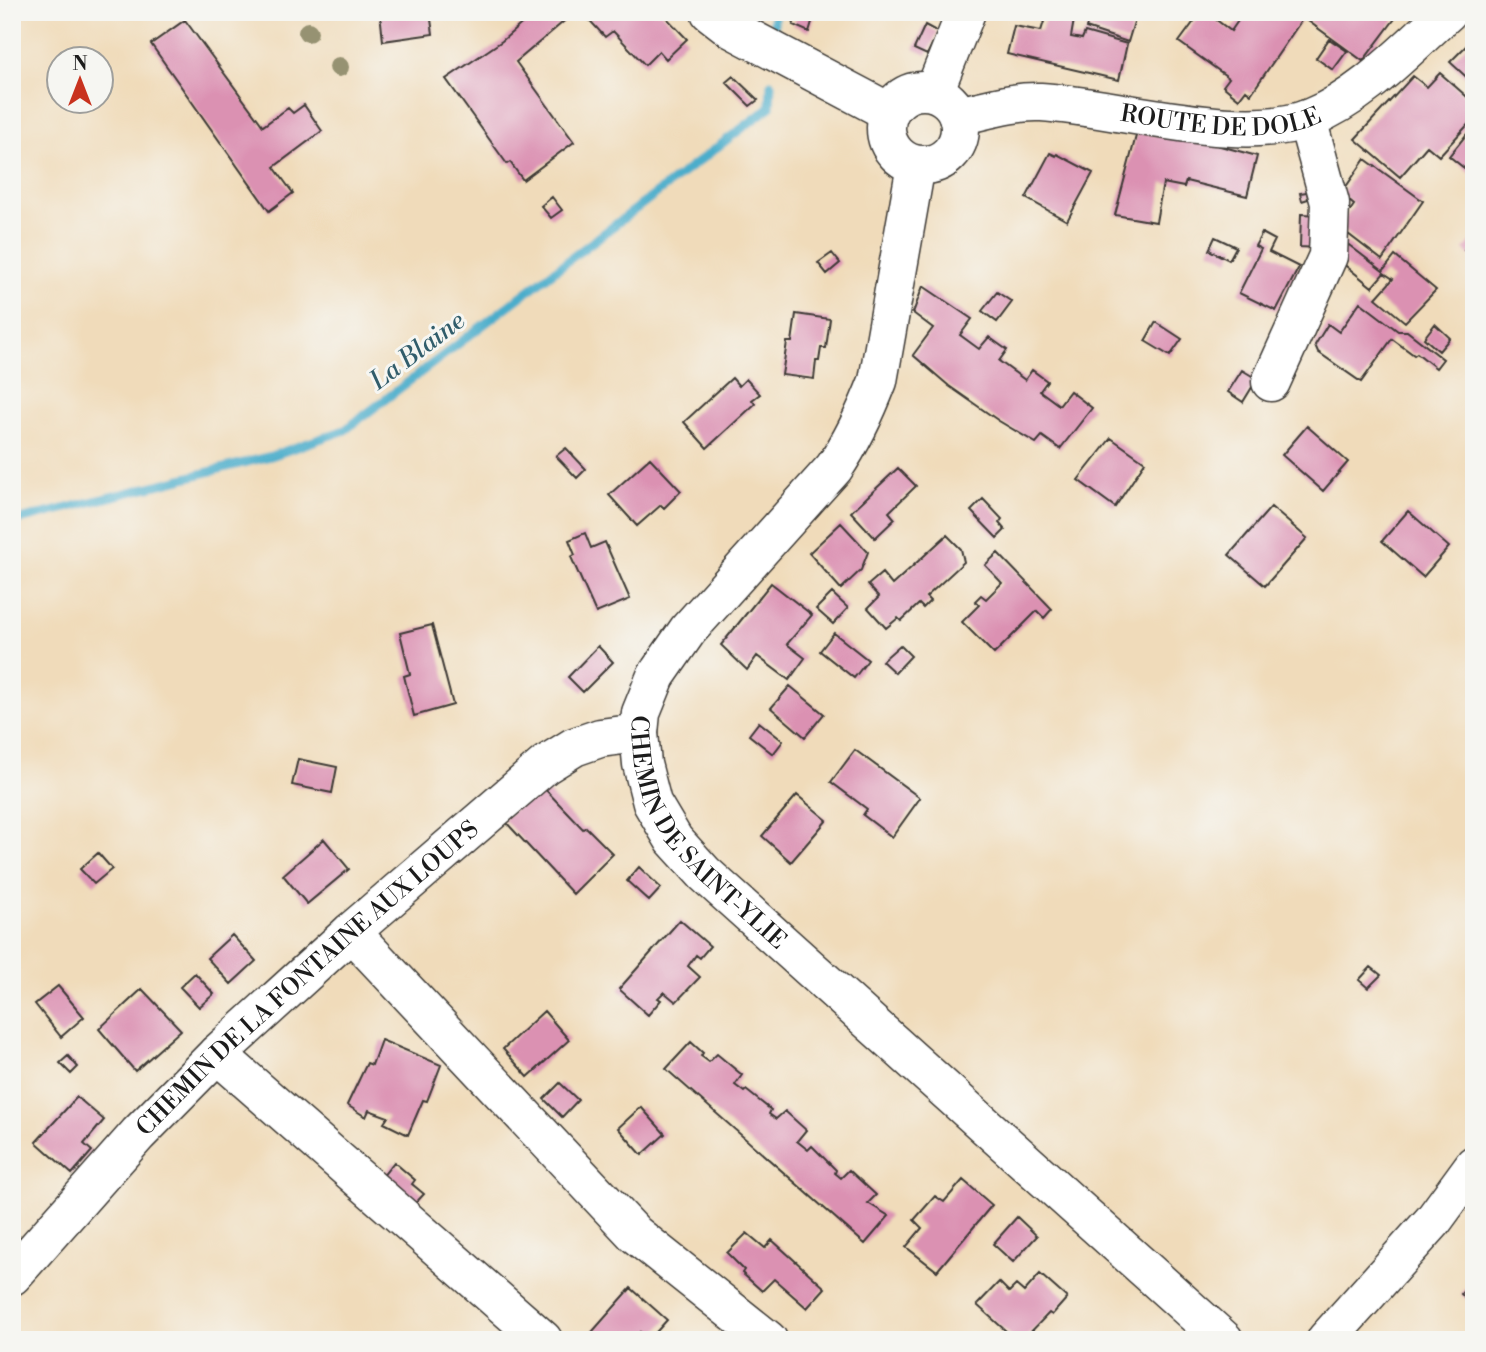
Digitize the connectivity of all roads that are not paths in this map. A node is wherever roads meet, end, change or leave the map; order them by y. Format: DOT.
graph roads {
  1 [pos="710,12"];
  2 [pos="966,12"];
  3 [pos="1448,12"];
  4 [pos="946,104"];
  5 [pos="889,112"];
  6 [pos="1307,119"];
  7 [pos="916,164"];
  8 [pos="1271,382"];
  9 [pos="639,733"];
  10 [pos="351,932"];
  11 [pos="216,1054"];
  12 [pos="1474,1166"];
  13 [pos="12,1276"];
  14 [pos="543,1340"];
  15 [pos="768,1340"];
  16 [pos="1224,1340"];
  17 [pos="1326,1340"];
  1 -- 5 [label="street"];
  2 -- 4 [label="street"];
  3 -- 6 [label="street, ROUTE DE DOLE"];
  4 -- 5 [label="street"];
  4 -- 6 [label="street, ROUTE DE DOLE"];
  4 -- 7 [label="street"];
  5 -- 7 [label="street"];
  6 -- 8 [label="street"];
  7 -- 9 [label="street, CHEMIN DE SAINT-YLIE"];
  9 -- 10 [label="street, CHEMIN DE LA FONTAINE AUX LOUPS"];
  9 -- 16 [label="street, CHEMIN DE SAINT-YLIE"];
  10 -- 11 [label="street, CHEMIN DE LA FONTAINE AUX LOUPS"];
  10 -- 15 [label="street"];
  11 -- 13 [label="street, CHEMIN DE LA FONTAINE AUX LOUPS"];
  11 -- 14 [label="street"];
  12 -- 17 [label="street"];
}
